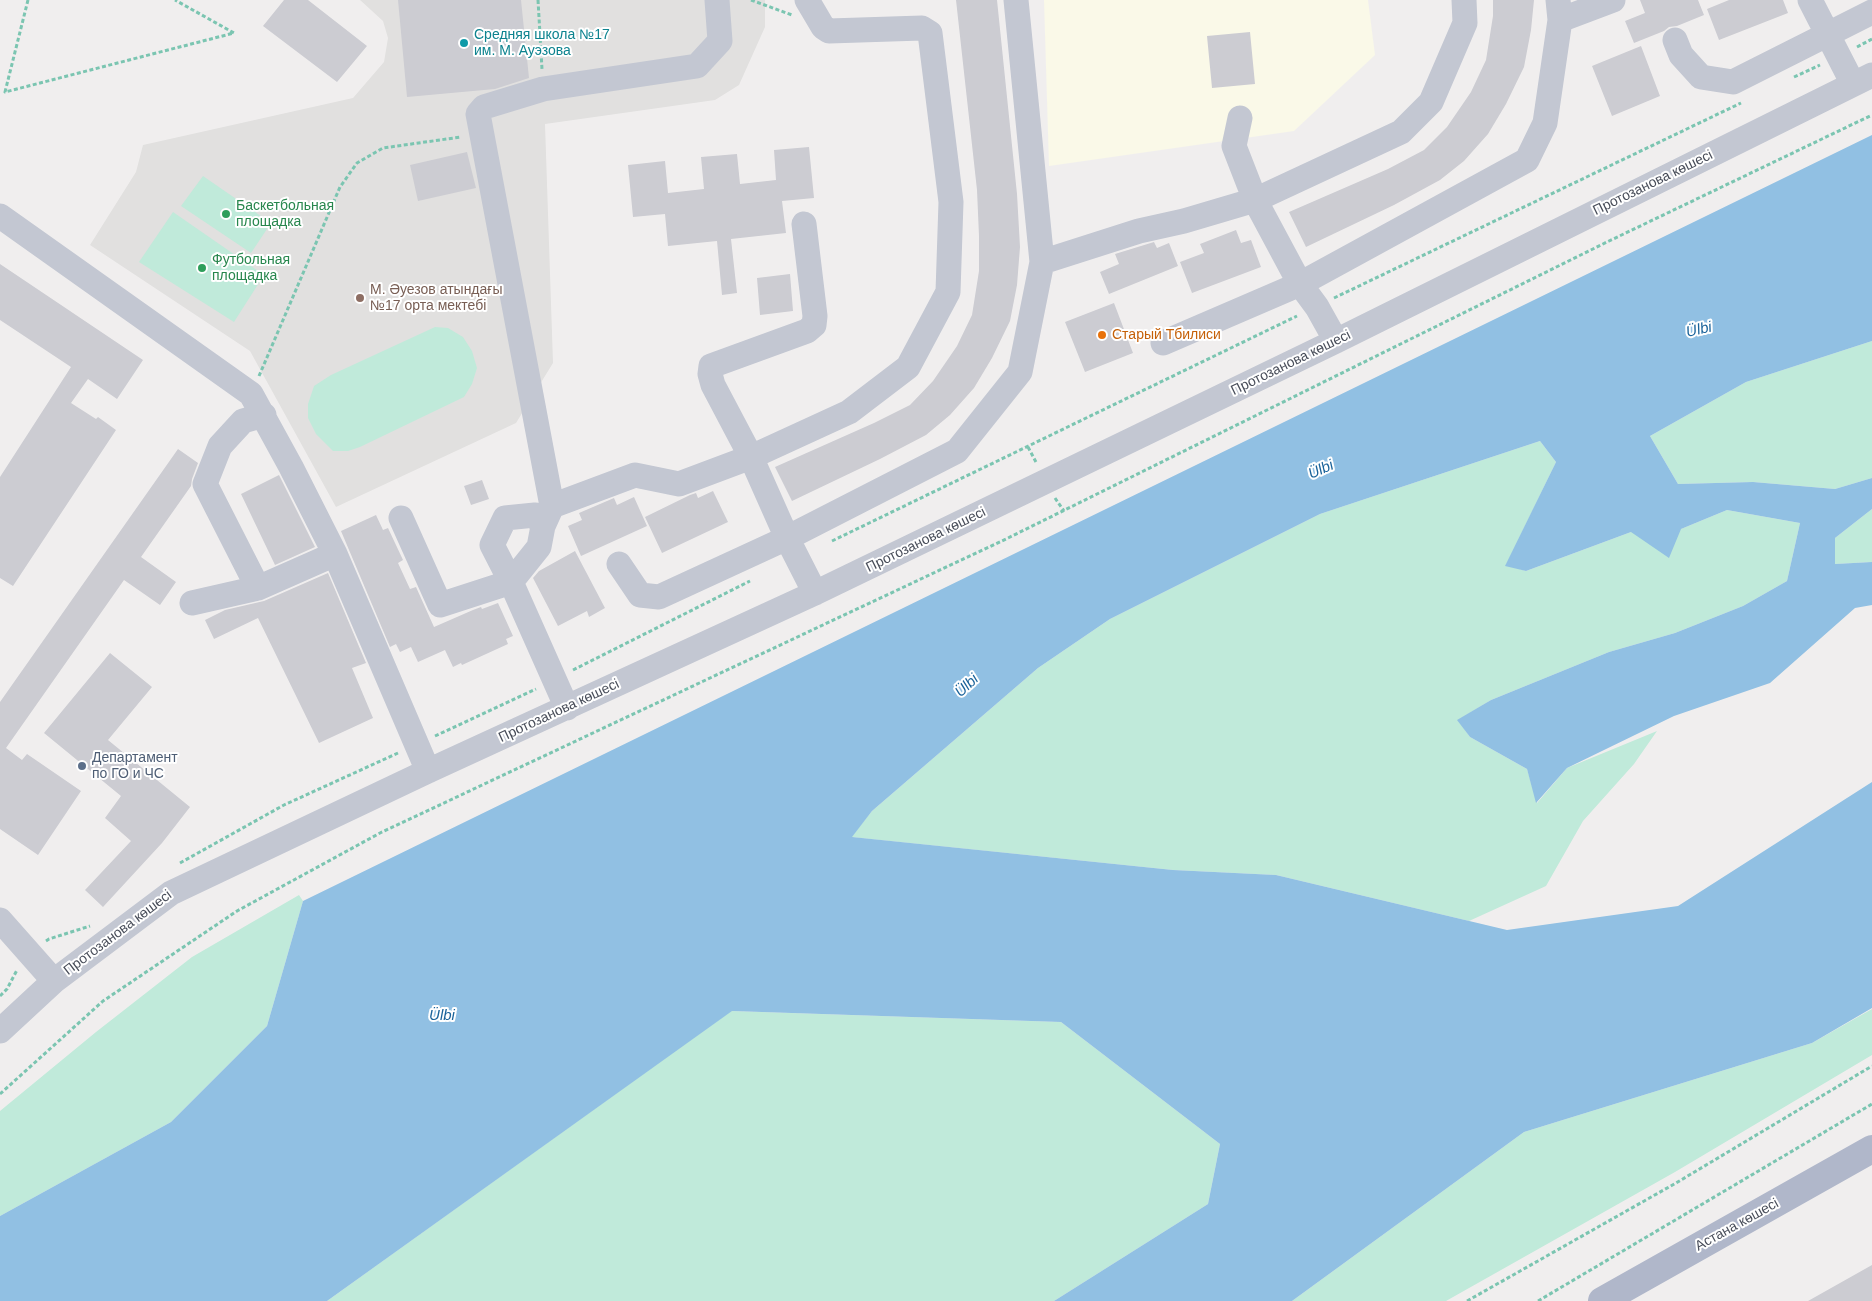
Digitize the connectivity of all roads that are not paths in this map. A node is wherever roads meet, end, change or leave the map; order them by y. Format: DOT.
graph roads {
  1 [pos="716,0"];
  2 [pos="807,0"];
  3 [pos="1016,0"];
  4 [pos="1464,0"];
  5 [pos="1613,0"];
  6 [pos="1810,0"];
  7 [pos="1559,10"];
  8 [pos="1872,12"];
  9 [pos="1828,33"];
  10 [pos="1675,40"];
  11 [pos="1863,79"];
  12 [pos="1240,118"];
  13 [pos="1255,200"];
  14 [pos="0,216"];
  15 [pos="804,224"];
  16 [pos="1042,262"];
  17 [pos="1300,284"];
  18 [pos="1336,341"];
  19 [pos="1163,343"];
  20 [pos="264,415"];
  21 [pos="751,457"];
  22 [pos="548,516"];
  23 [pos="401,518"];
  24 [pos="792,548"];
  25 [pos="335,554"];
  26 [pos="620,564"];
  27 [pos="510,582"];
  28 [pos="258,588"];
  29 [pos="815,593"];
  30 [pos="192,602"];
  31 [pos="567,708"];
  32 [pos="428,771"];
  33 [pos="0,920"];
  34 [pos="54,981"];
  35 [pos="0,1031"];
  36 [pos="1872,1149"];
  37 [pos="1602,1301"];
  1 -- 22 [label="street"];
  2 -- 21 [label="street"];
  3 -- 16 [label="street"];
  4 -- 13 [label="street"];
  5 -- 7 [label="street"];
  6 -- 9 [label="street"];
  7 -- 17 [label="street"];
  8 -- 9 [label="street"];
  9 -- 10 [label="street"];
  9 -- 11 [label="street"];
  11 -- 18 [label="street, Протозанова көшесі"];
  12 -- 13 [label="street"];
  13 -- 16 [label="street"];
  13 -- 17 [label="street"];
  14 -- 20 [label="street"];
  15 -- 21 [label="street"];
  16 -- 24 [label="street"];
  17 -- 18 [label="street"];
  17 -- 19 [label="street"];
  18 -- 29 [label="street, Протозанова көшесі"];
  20 -- 25 [label="street"];
  20 -- 28 [label="street"];
  21 -- 22 [label="street"];
  21 -- 24 [label="street"];
  22 -- 27 [label="street"];
  22 -- 27 [label="street"];
  23 -- 27 [label="street"];
  24 -- 26 [label="street"];
  24 -- 29 [label="street"];
  25 -- 28 [label="street"];
  25 -- 32 [label="street"];
  27 -- 31 [label="street"];
  28 -- 30 [label="street"];
  29 -- 31 [label="street, Протозанова көшесі"];
  31 -- 32 [label="street, Протозанова көшесі"];
  32 -- 34 [label="street, Протозанова көшесі"];
  33 -- 34 [label="street"];
  34 -- 35 [label="street, Протозанова көшесі"];
  36 -- 37 [label="main road, Астана көшесі"];
}
